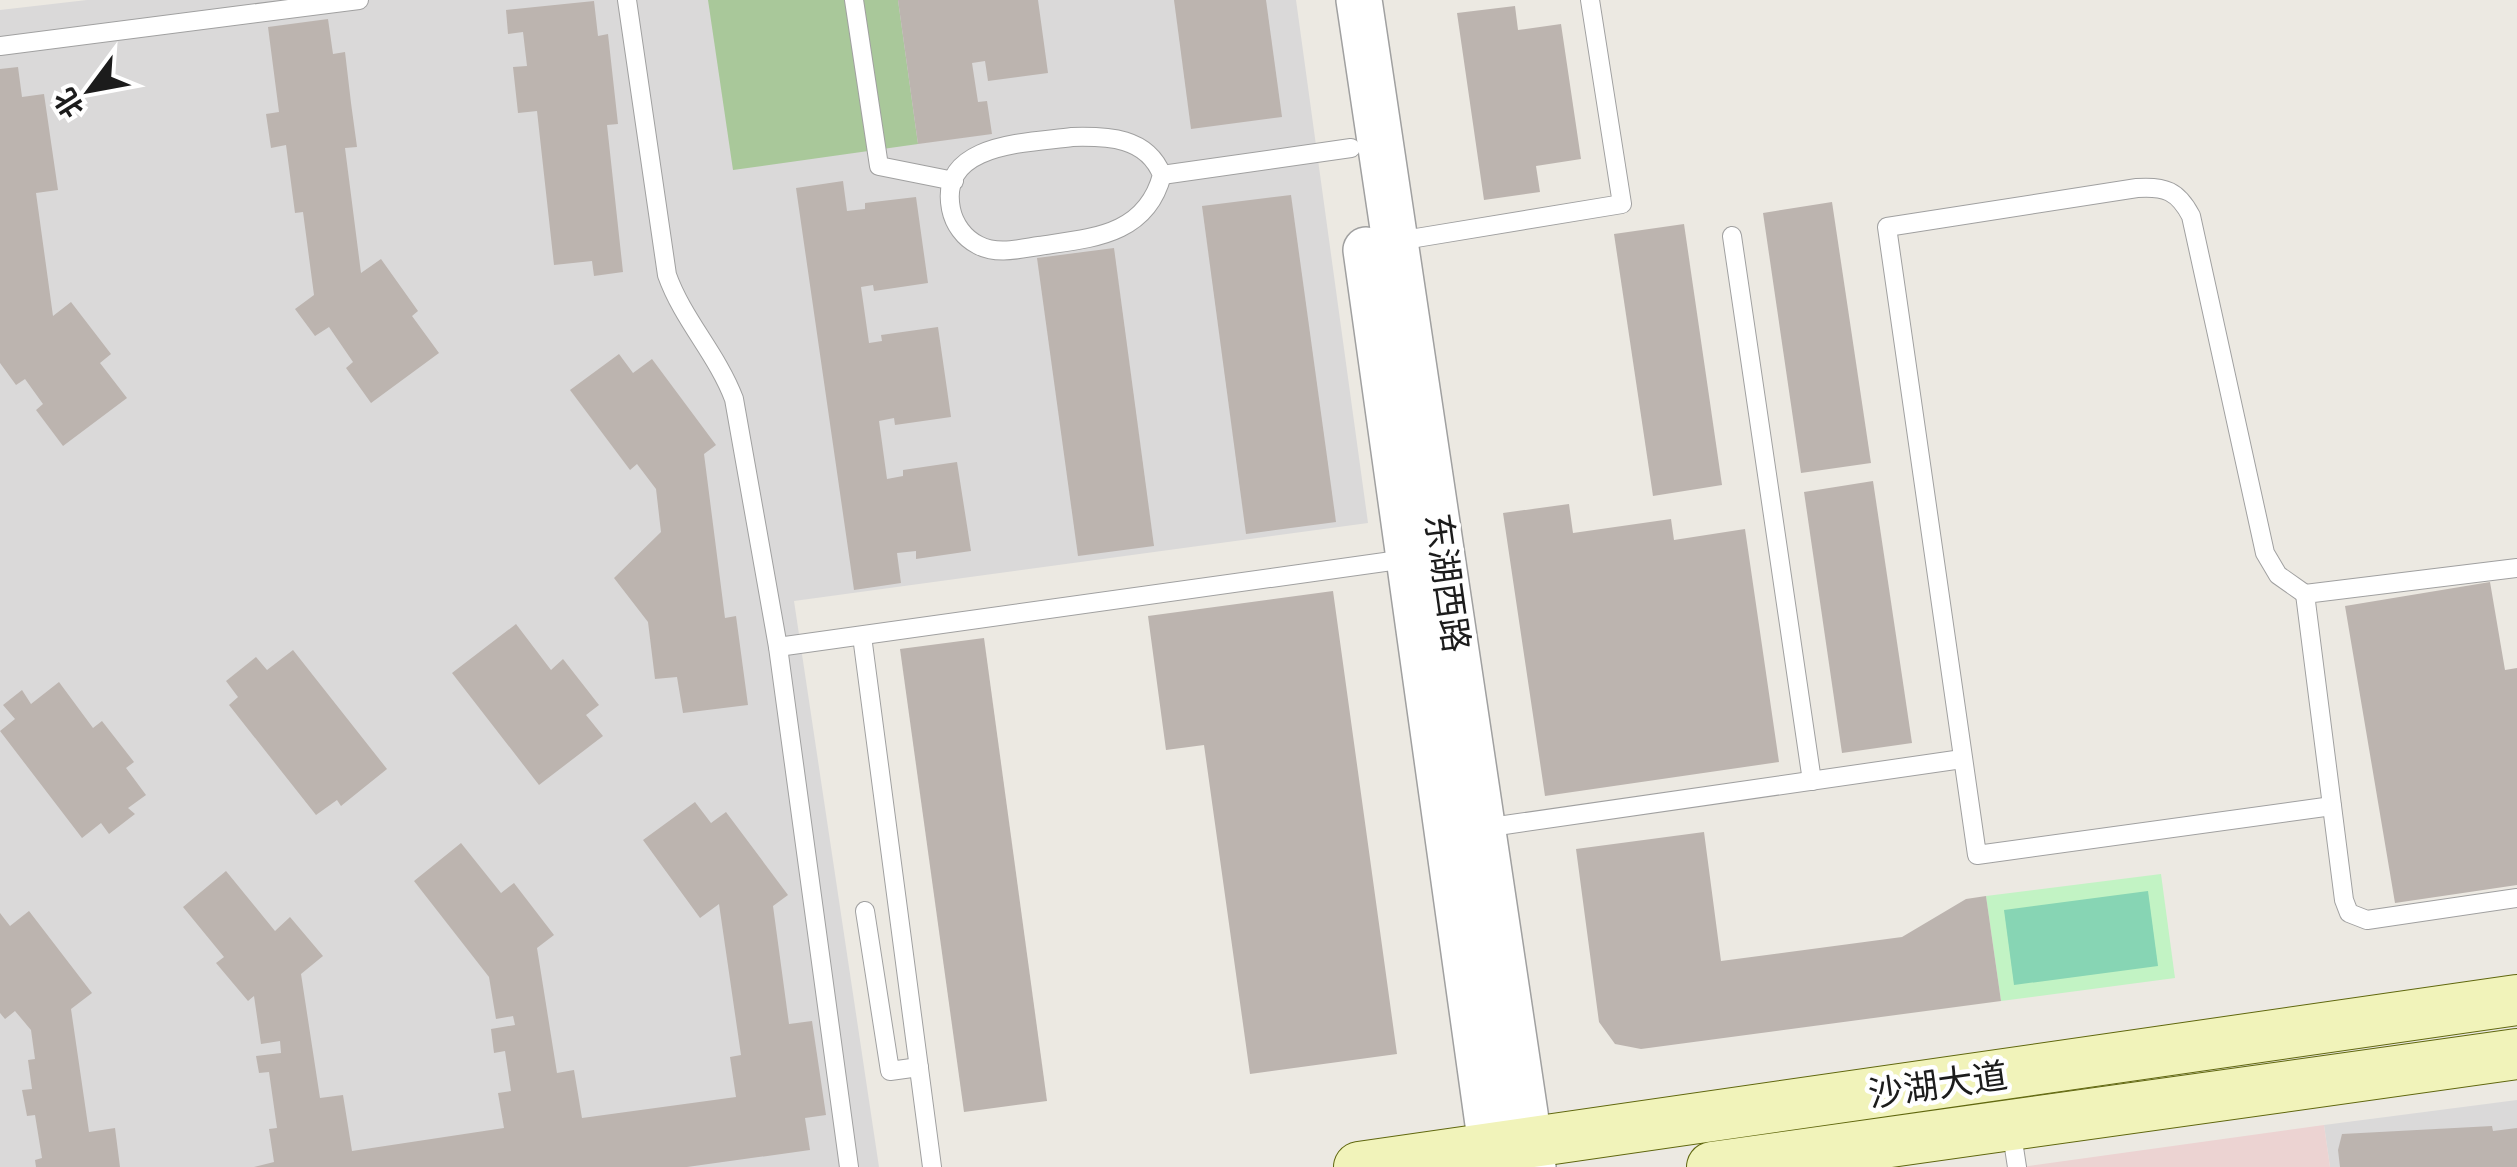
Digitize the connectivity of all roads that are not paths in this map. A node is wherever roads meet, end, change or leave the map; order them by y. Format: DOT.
graph roads {
  1 [pos="359,0"];
  2 [pos="627,0"];
  3 [pos="854,0"];
  4 [pos="1331,0"];
  5 [pos="1359,0"];
  6 [pos="1590,0"];
  7 [pos="0,46"];
  8 [pos="1352,148"];
  9 [pos="1162,175"];
  10 [pos="954,181"];
  11 [pos="1732,236"];
  12 [pos="1396,241"];
  13 [pos="1409,558"];
  14 [pos="2517,568"];
  15 [pos="2305,594"];
  16 [pos="862,636"];
  17 [pos="778,647"];
  18 [pos="1962,759"];
  19 [pos="1812,781"];
  20 [pos="2332,806"];
  21 [pos="1483,828"];
  22 [pos="2517,898"];
  23 [pos="865,911"];
  24 [pos="2517,1000"];
  25 [pos="2517,1054"];
  26 [pos="919,1067"];
  27 [pos="2014,1146"];
  28 [pos="1512,1156"];
  29 [pos="848,1167"];
  30 [pos="932,1167"];
  31 [pos="1359,1167"];
  32 [pos="1712,1167"];
  1 -- 7 [label="lane"];
  2 -- 17 [label="lane"];
  3 -- 10 [label="lane"];
  4 -- 8 [label="street, 东湖西路"];
  5 -- 12 [label="street, 东湖西路"];
  6 -- 12 [label="lane"];
  8 -- 9 [label="lane"];
  8 -- 13 [label="street, 东湖西路"];
  9 -- 10 [label="lane"];
  9 -- 10 [label="lane"];
  11 -- 19 [label="lane"];
  12 -- 21 [label="street, 东湖西路"];
  13 -- 16 [label="lane"];
  13 -- 28 [label="street, 东湖西路"];
  14 -- 15 [label="lane"];
  15 -- 18 [label="lane"];
  15 -- 20 [label="lane"];
  16 -- 17 [label="lane"];
  16 -- 26 [label="lane"];
  17 -- 29 [label="lane"];
  18 -- 19 [label="lane"];
  18 -- 20 [label="lane"];
  19 -- 21 [label="lane"];
  20 -- 22 [label="lane"];
  21 -- 28 [label="street, 东湖西路"];
  23 -- 26 [label="lane"];
  24 -- 28 [label="main road, 沙湖大道"];
  25 -- 27 [label="main road, 沙湖大道"];
  26 -- 30 [label="lane"];
  27 -- 32 [label="main road, 沙湖大道"];
  28 -- 31 [label="main road, 沙湖大道"];
}
